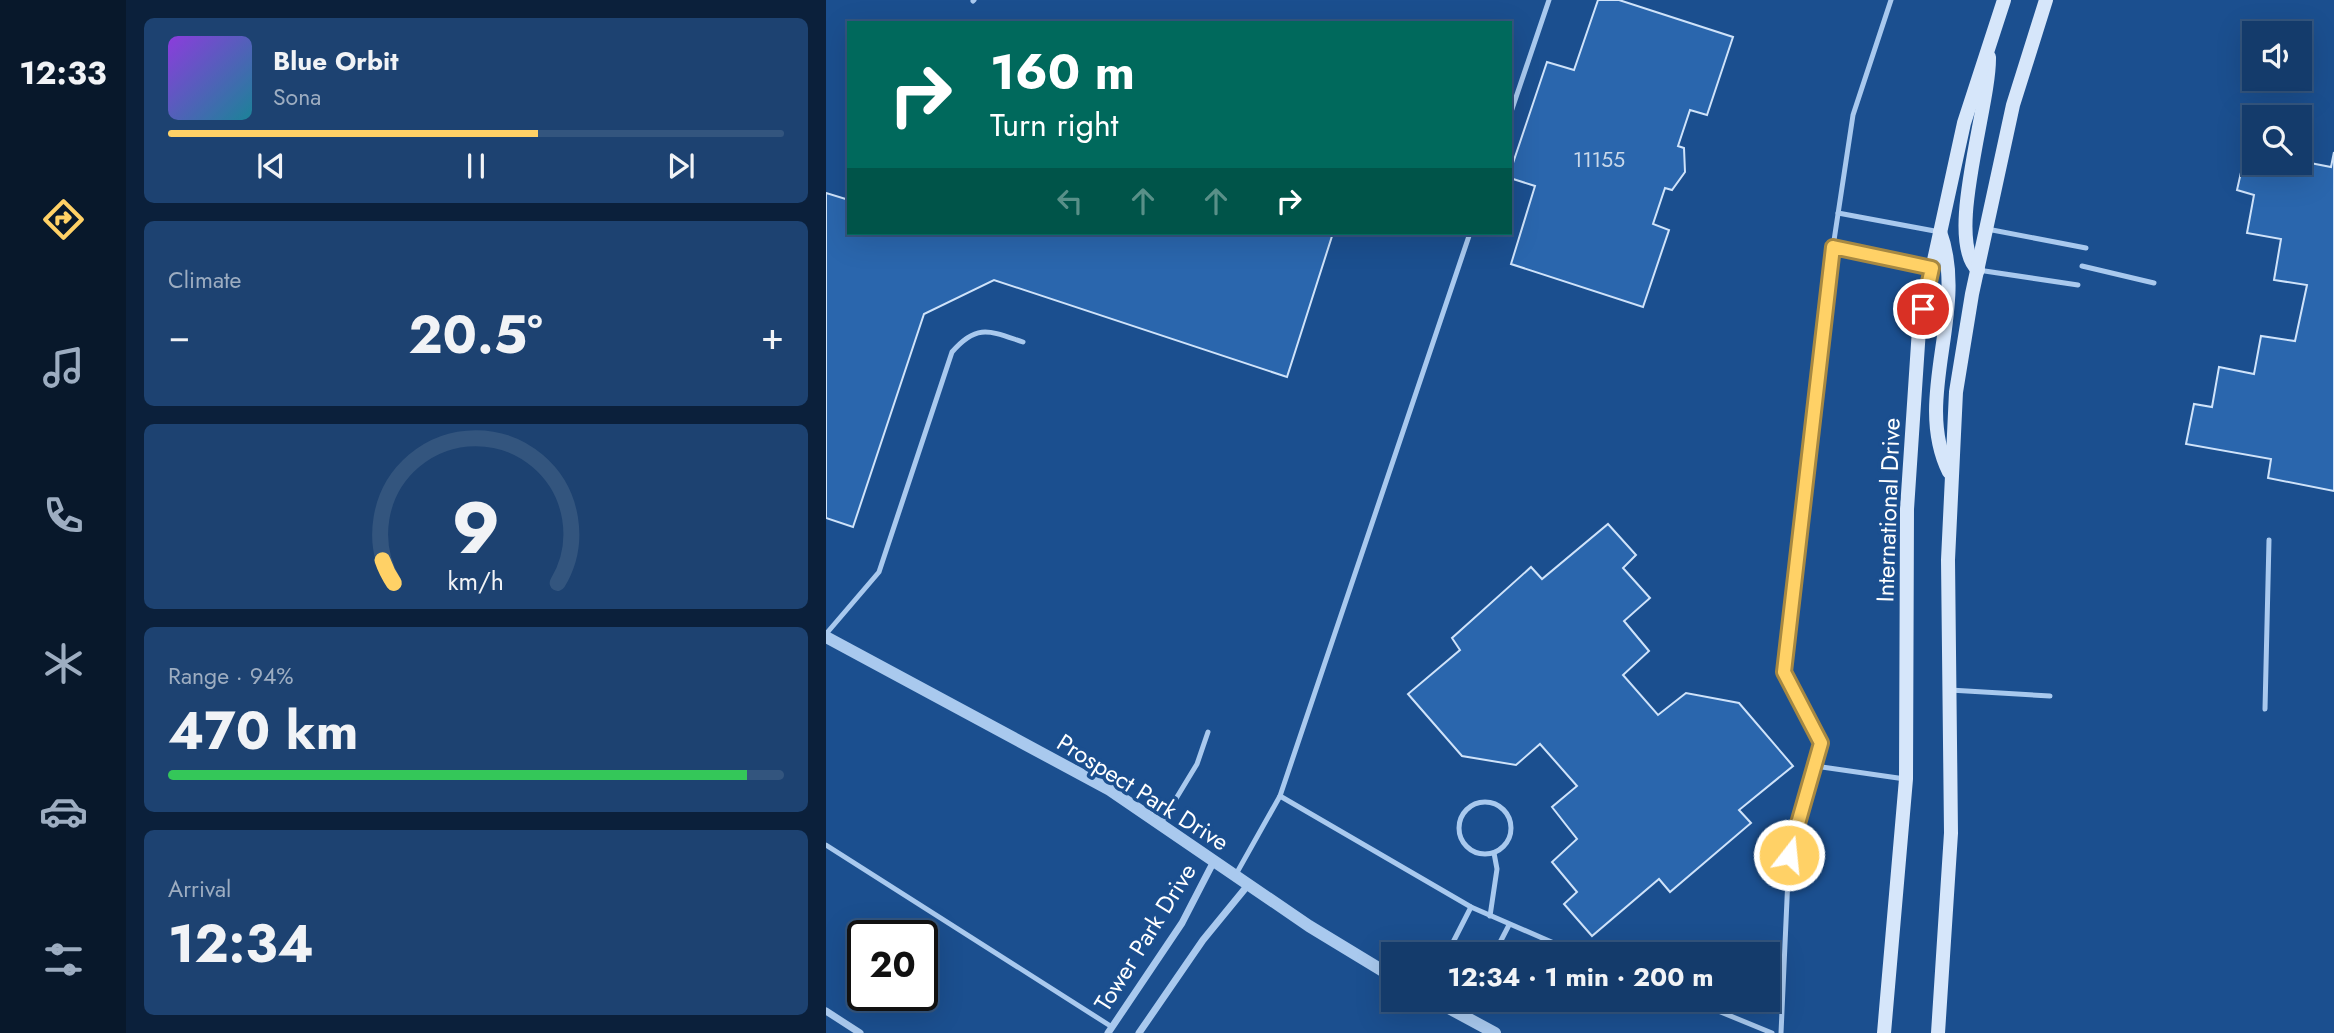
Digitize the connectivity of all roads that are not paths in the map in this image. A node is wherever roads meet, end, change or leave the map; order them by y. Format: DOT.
graph roads {
  1 [pos="1549,0"];
  2 [pos="1891,0"];
  3 [pos="2004,0"];
  4 [pos="2046,0"];
  5 [pos="1989,46"];
  6 [pos="1512,110"];
  7 [pos="1838,213"];
  8 [pos="1987,229"];
  9 [pos="1940,232"];
  10 [pos="1470,235"];
  11 [pos="1833,247"];
  12 [pos="2086,248"];
  13 [pos="2082,267"];
  14 [pos="1932,268"];
  15 [pos="1978,270"];
  16 [pos="2154,283"];
  17 [pos="2078,285"];
  18 [pos="1023,342"];
  19 [pos="1950,473"];
  20 [pos="2269,540"];
  21 [pos="826,635"];
  22 [pos="1950,690"];
  23 [pos="2050,696"];
  24 [pos="2265,709"];
  25 [pos="1208,732"];
  26 [pos="1815,766"];
  27 [pos="1906,779"];
  28 [pos="1280,796"];
  29 [pos="1160,825"];
  30 [pos="826,845"];
  31 [pos="1494,853"];
  32 [pos="1214,861"];
  33 [pos="1235,876"];
  34 [pos="1248,885"];
  35 [pos="1471,907"];
  36 [pos="1490,916"];
  37 [pos="1510,925"];
  38 [pos="1453,942"];
  39 [pos="1501,942"];
  40 [pos="1550,942"];
  41 [pos="1381,969"];
  42 [pos="826,1011"];
  43 [pos="1456,1012"];
  44 [pos="1464,1012"];
  45 [pos="1721,1012"];
  46 [pos="1462,1015"];
  47 [pos="1110,1030"];
  48 [pos="860,1033"];
  49 [pos="1139,1033"];
  50 [pos="1495,1033"];
  51 [pos="1772,1033"];
  52 [pos="1781,1033"];
  53 [pos="1884,1033"];
  54 [pos="1938,1033"];
  1 -- 6 [label="lane"];
  2 -- 7 [label="lane"];
  3 -- 5 [label="main road, International Drive"];
  4 -- 8 [label="main road"];
  5 -- 9 [label="main road, International Drive"];
  5 -- 15 [label="main road"];
  7 -- 9 [label="lane"];
  7 -- 11 [label="lane"];
  8 -- 12 [label="lane"];
  8 -- 15 [label="main road"];
  9 -- 14 [label="main road, International Drive"];
  9 -- 19 [label="main road"];
  10 -- 28 [label="lane"];
  11 -- 14 [label="lane"];
  11 -- 26 [label="lane"];
  13 -- 16 [label="lane"];
  14 -- 27 [label="main road, International Drive"];
  15 -- 17 [label="lane"];
  15 -- 19 [label="main road"];
  18 -- 21 [label="lane"];
  19 -- 22 [label="main road"];
  20 -- 24 [label="lane"];
  21 -- 29 [label="street, Prospect Park Drive"];
  22 -- 23 [label="lane"];
  22 -- 54 [label="main road"];
  25 -- 29 [label="lane"];
  26 -- 27 [label="lane"];
  26 -- 52 [label="lane"];
  27 -- 53 [label="main road, International Drive"];
  28 -- 33 [label="lane"];
  28 -- 35 [label="lane"];
  29 -- 32 [label="street, Prospect Park Drive"];
  30 -- 47 [label="lane"];
  31 -- 31 [label="lane"];
  31 -- 36 [label="lane"];
  32 -- 33 [label="street, Prospect Park Drive"];
  32 -- 47 [label="street, Tower Park Drive"];
  33 -- 34 [label="street, Prospect Park Drive"];
  34 -- 41 [label="street, Prospect Park Drive"];
  34 -- 49 [label="street, Tower Park Drive"];
  35 -- 36 [label="lane"];
  35 -- 38 [label="lane"];
  36 -- 37 [label="lane"];
  37 -- 39 [label="lane"];
  37 -- 40 [label="lane"];
  42 -- 48 [label="street"];
  43 -- 46 [label="street"];
  44 -- 46 [label="lane"];
  45 -- 51 [label="lane"];
  46 -- 50 [label="street"];
}
